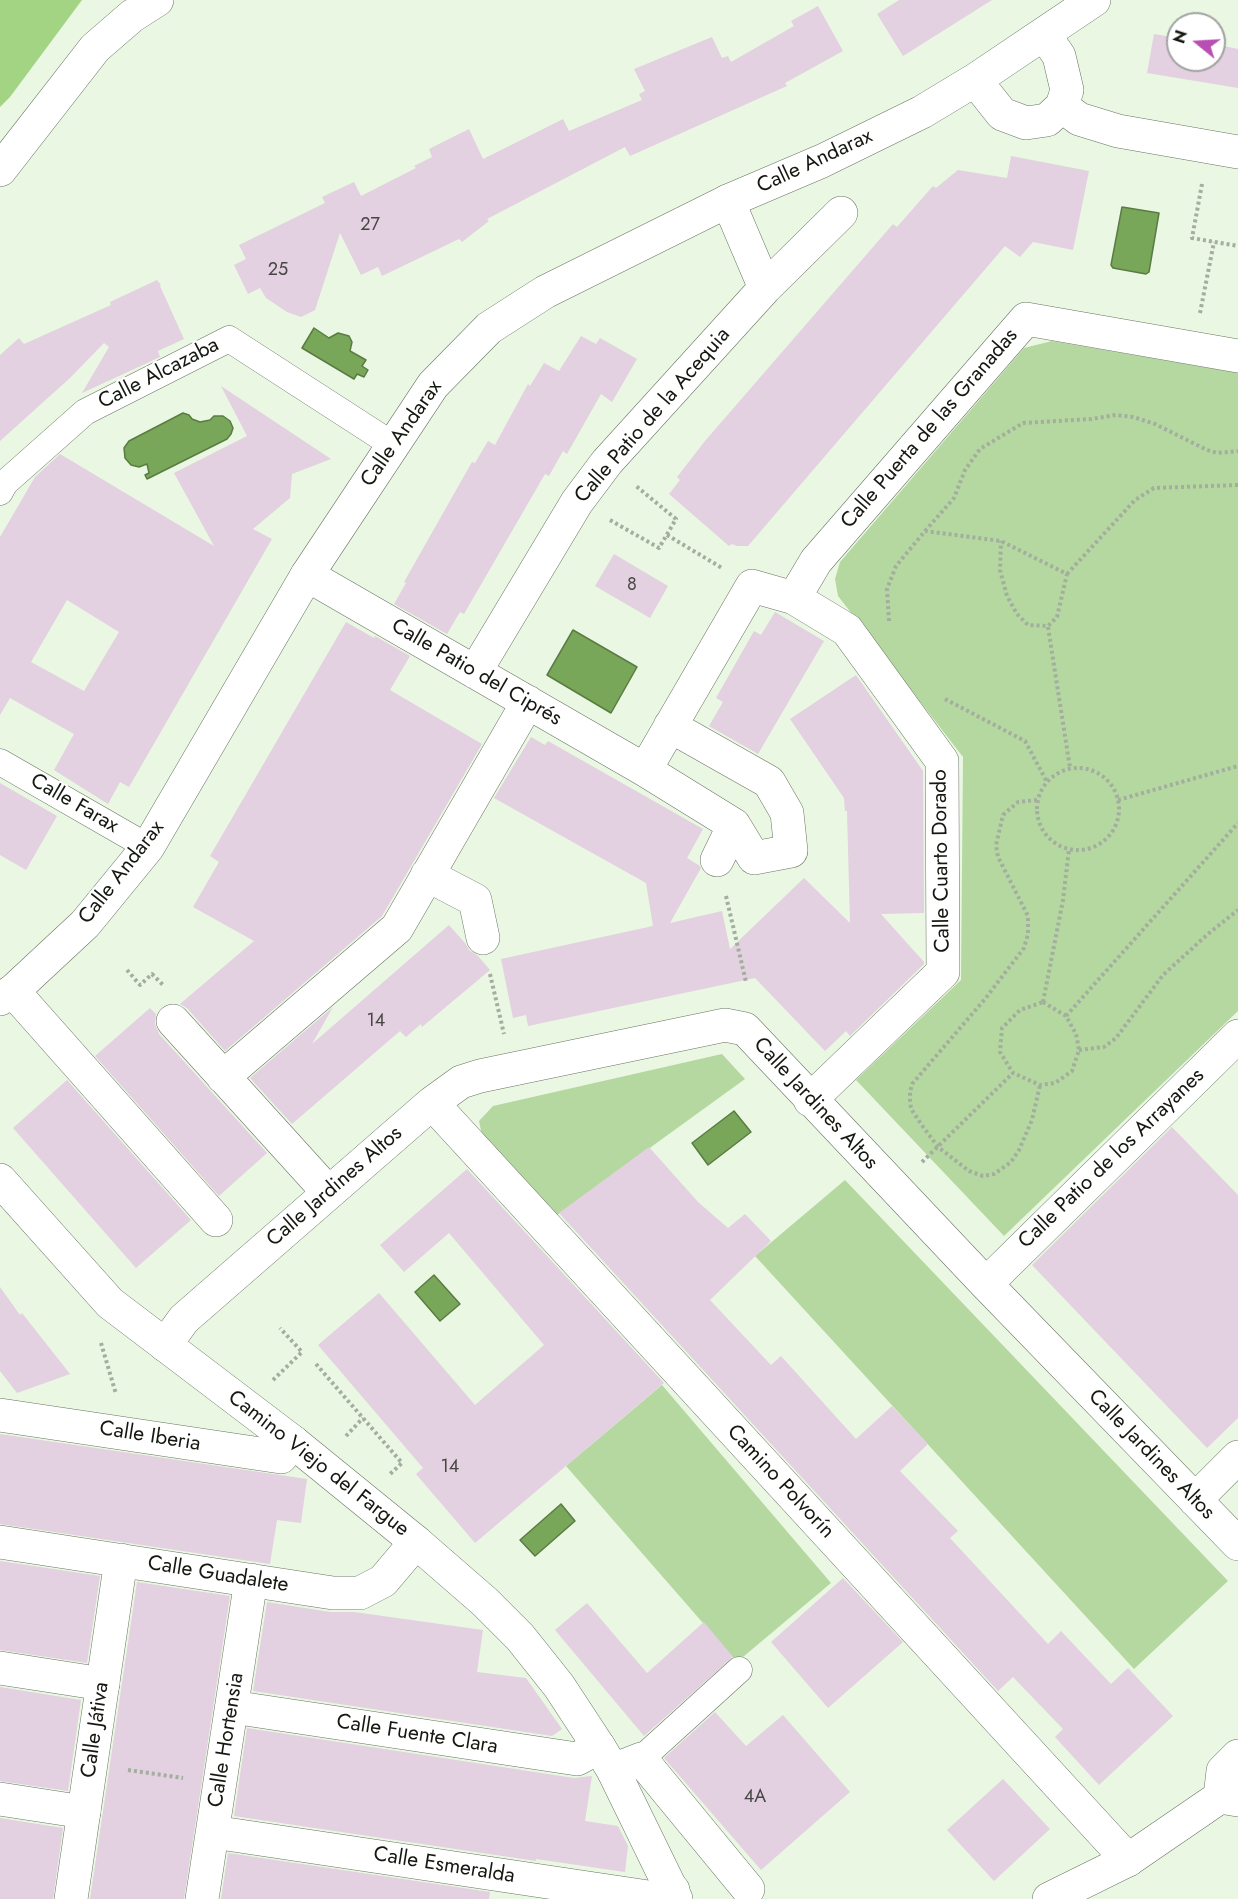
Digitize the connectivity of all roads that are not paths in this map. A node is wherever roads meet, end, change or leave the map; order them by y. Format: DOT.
graph roads {
  1 [pos="157,0"];
  2 [pos="1094,0"];
  3 [pos="1044,34"];
  4 [pos="975,80"];
  5 [pos="1062,106"];
  6 [pos="1238,152"];
  7 [pos="0,170"];
  8 [pos="728,201"];
  9 [pos="841,213"];
  10 [pos="765,288"];
  11 [pos="1238,356"];
  12 [pos="393,445"];
  13 [pos="0,492"];
  14 [pos="307,575"];
  15 [pos="794,598"];
  16 [pos="475,672"];
  17 [pos="528,702"];
  18 [pos="670,726"];
  19 [pos="0,762"];
  20 [pos="645,770"];
  21 [pos="734,825"];
  22 [pos="148,847"];
  23 [pos="717,860"];
  24 [pos="427,875"];
  25 [pos="483,938"];
  26 [pos="7,995"];
  27 [pos="171,1006"];
  28 [pos="0,1022"];
  29 [pos="1238,1035"];
  30 [pos="224,1077"];
  31 [pos="810,1100"];
  32 [pos="432,1103"];
  33 [pos="0,1180"];
  34 [pos="328,1192"];
  35 [pos="13,1207"];
  36 [pos="216,1220"];
  37 [pos="986,1284"];
  38 [pos="165,1345"];
  39 [pos="0,1415"];
  40 [pos="293,1442"];
  41 [pos="1238,1457"];
  42 [pos="1195,1500"];
  43 [pos="0,1542"];
  44 [pos="416,1542"];
  45 [pos="1238,1545"];
  46 [pos="121,1560"];
  47 [pos="251,1580"];
  48 [pos="0,1668"];
  49 [pos="739,1670"];
  50 [pos="103,1684"];
  51 [pos="232,1707"];
  52 [pos="1238,1756"];
  53 [pos="618,1758"];
  54 [pos="0,1799"];
  55 [pos="1229,1799"];
  56 [pos="84,1812"];
  57 [pos="213,1832"];
  58 [pos="1128,1860"];
  59 [pos="505,1887"];
  60 [pos="748,1889"];
  61 [pos="674,1894"];
  62 [pos="71,1899"];
  63 [pos="202,1899"];
  64 [pos="1049,1899"];
  1 -- 7 [label="street"];
  2 -- 3 [label="street, Calle Andarax"];
  3 -- 4 [label="street, Calle Andarax"];
  3 -- 5 [label="street"];
  4 -- 5 [label="street"];
  4 -- 8 [label="street, Calle Andarax"];
  5 -- 6 [label="street"];
  8 -- 10 [label="street"];
  8 -- 12 [label="street, Calle Andarax"];
  9 -- 10 [label="street, Calle Patio de la Acequia"];
  10 -- 16 [label="street, Calle Patio de la Acequia"];
  11 -- 15 [label="street, Calle Puerta de las Granadas"];
  12 -- 13 [label="street, Calle Alcazaba"];
  12 -- 14 [label="street, Calle Andarax"];
  14 -- 16 [label="street, Calle Patio del Ciprés"];
  14 -- 22 [label="street, Calle Andarax"];
  15 -- 18 [label="street, Calle Cuarto Dorado"];
  15 -- 31 [label="street, Calle Cuarto Dorado"];
  16 -- 17 [label="street, Calle Patio del Ciprés"];
  17 -- 20 [label="street, Calle Patio del Ciprés"];
  17 -- 24 [label="street"];
  18 -- 20 [label="street"];
  18 -- 21 [label="street, Calle Patio del Ciprés"];
  19 -- 22 [label="street, Calle Farax"];
  20 -- 21 [label="street, Calle Patio del Ciprés"];
  21 -- 23 [label="street"];
  22 -- 26 [label="street, Calle Andarax"];
  24 -- 25 [label="street"];
  24 -- 30 [label="street"];
  26 -- 28 [label="street, Calle Andarax"];
  26 -- 36 [label="street"];
  27 -- 30 [label="street"];
  29 -- 37 [label="street, Calle Patio de los Arrayanes"];
  30 -- 34 [label="street"];
  31 -- 32 [label="street, Calle Jardines Altos"];
  31 -- 37 [label="street, Calle Jardines Altos"];
  32 -- 34 [label="street, Calle Jardines Altos"];
  32 -- 58 [label="street, Camino Polvorín"];
  33 -- 35 [label="street, Camino Viejo del Fargue"];
  34 -- 38 [label="street, Calle Jardines Altos"];
  35 -- 38 [label="street, Camino Viejo del Fargue"];
  37 -- 42 [label="street, Calle Jardines Altos"];
  38 -- 40 [label="street, Camino Viejo del Fargue"];
  39 -- 40 [label="street, Calle Iberia"];
  40 -- 44 [label="street, Camino Viejo del Fargue"];
  41 -- 42 [label="street"];
  42 -- 45 [label="street, Calle Jardines Altos"];
  43 -- 46 [label="street, Calle Guadalete"];
  44 -- 47 [label="street, Calle Guadalete"];
  44 -- 53 [label="street, Camino Viejo del Fargue"];
  46 -- 47 [label="street, Calle Guadalete"];
  46 -- 50 [label="street, Calle Játiva"];
  47 -- 51 [label="street, Calle Hortensia"];
  48 -- 50 [label="street"];
  49 -- 53 [label="street"];
  50 -- 56 [label="street, Calle Játiva"];
  51 -- 53 [label="street, Calle Fuente Clara"];
  51 -- 57 [label="street, Calle Hortensia"];
  52 -- 55 [label="street"];
  53 -- 60 [label="street, Camino Viejo del Fargue"];
  53 -- 61 [label="street, Camino Viejo del Fargue"];
  54 -- 56 [label="street"];
  55 -- 58 [label="street"];
  56 -- 62 [label="street, Calle Játiva"];
  57 -- 59 [label="street, Calle Esmeralda"];
  57 -- 63 [label="street, Calle Hortensia"];
  58 -- 64 [label="street"];
  59 -- 61 [label="street, Calle Esmeralda"];
}
